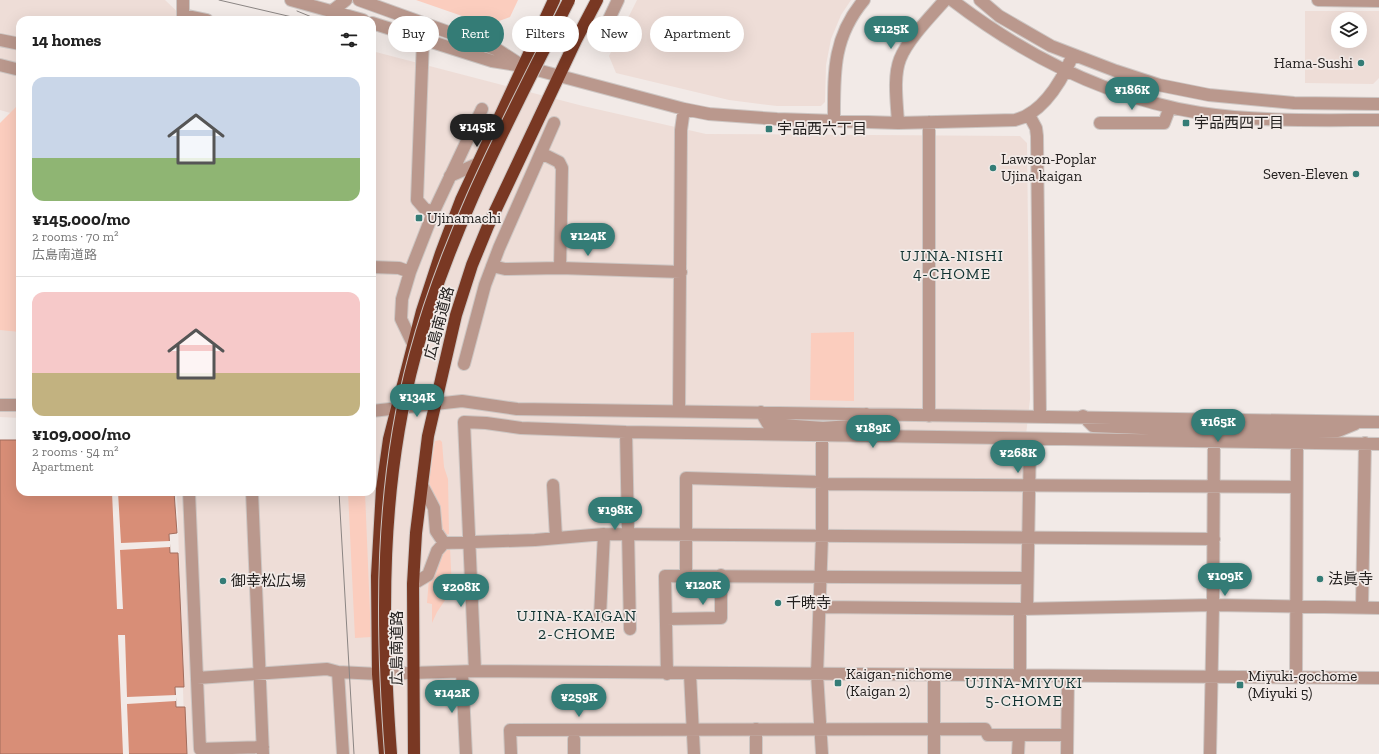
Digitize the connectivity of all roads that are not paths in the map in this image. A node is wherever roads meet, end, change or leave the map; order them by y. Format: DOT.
graph roads {
  1 [pos="183,0"];
  2 [pos="292,0"];
  3 [pos="346,0"];
  4 [pos="350,0"];
  5 [pos="359,0"];
  6 [pos="554,0"];
  7 [pos="569,0"];
  8 [pos="597,0"];
  9 [pos="618,0"];
  10 [pos="864,0"];
  11 [pos="945,0"];
  12 [pos="952,0"];
  13 [pos="980,0"];
  14 [pos="1318,0"];
  15 [pos="1379,1"];
  16 [pos="332,15"];
  17 [pos="183,16"];
  18 [pos="352,16"];
  19 [pos="610,16"];
  20 [pos="376,24"];
  21 [pos="388,28"];
  22 [pos="0,40"];
  23 [pos="16,43"];
  24 [pos="439,45"];
  25 [pos="423,52"];
  26 [pos="1073,55"];
  27 [pos="0,65"];
  28 [pos="522,66"];
  29 [pos="16,69"];
  30 [pos="1066,71"];
  31 [pos="560,75"];
  32 [pos="1379,104"];
  33 [pos="1170,107"];
  34 [pos="482,109"];
  35 [pos="684,109"];
  36 [pos="1029,115"];
  37 [pos="834,120"];
  38 [pos="1379,120"];
  39 [pos="929,122"];
  40 [pos="554,123"];
  41 [pos="898,123"];
  42 [pos="1100,123"];
  43 [pos="525,149"];
  44 [pos="540,153"];
  45 [pos="477,164"];
  46 [pos="532,173"];
  47 [pos="450,176"];
  48 [pos="432,213"];
  49 [pos="492,266"];
  50 [pos="376,267"];
  51 [pos="560,268"];
  52 [pos="410,272"];
  53 [pos="681,272"];
  54 [pos="461,299"];
  55 [pos="480,304"];
  56 [pos="413,344"];
  57 [pos="464,364"];
  58 [pos="436,404"];
  59 [pos="0,405"];
  60 [pos="16,405"];
  61 [pos="396,409"];
  62 [pos="376,411"];
  63 [pos="679,411"];
  64 [pos="761,412"];
  65 [pos="866,414"];
  66 [pos="929,416"];
  67 [pos="1083,416"];
  68 [pos="1040,417"];
  69 [pos="1360,422"];
  70 [pos="1379,422"];
  71 [pos="626,432"];
  72 [pos="822,432"];
  73 [pos="1214,436"];
  74 [pos="1030,439"];
  75 [pos="1297,442"];
  76 [pos="1365,443"];
  77 [pos="1379,444"];
  78 [pos="822,483"];
  79 [pos="422,485"];
  80 [pos="553,485"];
  81 [pos="1029,486"];
  82 [pos="1214,487"];
  83 [pos="1296,487"];
  84 [pos="189,496"];
  85 [pos="252,496"];
  86 [pos="604,534"];
  87 [pos="628,535"];
  88 [pos="686,535"];
  89 [pos="822,536"];
  90 [pos="556,537"];
  91 [pos="1028,538"];
  92 [pos="1214,539"];
  93 [pos="470,543"];
  94 [pos="444,544"];
  95 [pos="721,575"];
  96 [pos="686,576"];
  97 [pos="820,576"];
  98 [pos="1027,578"];
  99 [pos="412,584"];
  100 [pos="1213,605"];
  101 [pos="1296,606"];
  102 [pos="819,607"];
  103 [pos="1362,607"];
  104 [pos="1024,608"];
  105 [pos="1379,608"];
  106 [pos="600,616"];
  107 [pos="666,619"];
  108 [pos="630,629"];
  109 [pos="475,671"];
  110 [pos="338,672"];
  111 [pos="462,672"];
  112 [pos="412,673"];
  113 [pos="260,674"];
  114 [pos="378,674"];
  115 [pos="667,674"];
  116 [pos="690,674"];
  117 [pos="817,674"];
  118 [pos="934,676"];
  119 [pos="1020,676"];
  120 [pos="1068,676"];
  121 [pos="1212,676"];
  122 [pos="1296,677"];
  123 [pos="198,678"];
  124 [pos="1379,678"];
  125 [pos="756,729"];
  126 [pos="934,729"];
  127 [pos="693,730"];
  128 [pos="822,730"];
  129 [pos="1019,735"];
  130 [pos="1067,735"];
  131 [pos="574,738"];
  132 [pos="263,751"];
  133 [pos="200,752"];
  134 [pos="343,754"];
  135 [pos="385,754"];
  136 [pos="391,754"];
  137 [pos="414,754"];
  138 [pos="466,754"];
  139 [pos="511,754"];
  140 [pos="574,754"];
  141 [pos="694,754"];
  142 [pos="756,754"];
  143 [pos="822,754"];
  144 [pos="934,754"];
  145 [pos="1018,754"];
  146 [pos="1068,754"];
  147 [pos="1210,754"];
  1 -- 17 [label="street"];
  2 -- 16 [label="street"];
  3 -- 16 [label="street"];
  4 -- 18 [label="street"];
  5 -- 28 [label="street"];
  6 -- 28 [label="highway, 広島南道路"];
  7 -- 136 [label="highway, bridge"];
  8 -- 31 [label="highway, 広島南道路"];
  9 -- 19 [label="street"];
  10 -- 37 [label="street"];
  11 -- 41 [label="street"];
  12 -- 30 [label="street"];
  13 -- 26 [label="street"];
  14 -- 15 [label="street"];
  20 -- 21 [label="street"];
  22 -- 23 [label="street"];
  24 -- 28 [label="street"];
  25 -- 48 [label="street"];
  26 -- 30 [label="street"];
  26 -- 32 [label="street"];
  27 -- 29 [label="street"];
  28 -- 31 [label="street"];
  28 -- 45 [label="highway, 広島南道路"];
  30 -- 33 [label="street"];
  30 -- 36 [label="street"];
  31 -- 35 [label="street"];
  31 -- 43 [label="highway, 広島南道路"];
  33 -- 38 [label="street"];
  33 -- 42 [label="street"];
  34 -- 47 [label="street"];
  35 -- 37 [label="street"];
  35 -- 53 [label="street"];
  36 -- 39 [label="street"];
  36 -- 68 [label="street"];
  37 -- 41 [label="street"];
  39 -- 41 [label="street"];
  39 -- 66 [label="street"];
  40 -- 44 [label="street"];
  43 -- 46 [label="street"];
  43 -- 54 [label="highway, 広島南道路"];
  44 -- 46 [label="street"];
  44 -- 51 [label="street"];
  45 -- 47 [label="street"];
  45 -- 56 [label="highway, 広島南道路"];
  46 -- 49 [label="street"];
  47 -- 48 [label="street"];
  48 -- 52 [label="street"];
  49 -- 51 [label="street"];
  49 -- 55 [label="street"];
  50 -- 52 [label="street"];
  51 -- 53 [label="street"];
  52 -- 56 [label="street"];
  53 -- 63 [label="street"];
  54 -- 55 [label="street"];
  54 -- 58 [label="highway, 広島南道路"];
  55 -- 57 [label="street"];
  56 -- 61 [label="highway, 広島南道路"];
  58 -- 61 [label="street"];
  58 -- 63 [label="street"];
  58 -- 79 [label="highway, 広島南道路"];
  59 -- 60 [label="street"];
  61 -- 62 [label="street"];
  61 -- 114 [label="highway, 広島南道路"];
  63 -- 64 [label="street"];
  64 -- 65 [label="street"];
  64 -- 72 [label="street"];
  65 -- 66 [label="street"];
  65 -- 72 [label="street"];
  66 -- 68 [label="street"];
  67 -- 68 [label="street"];
  67 -- 69 [label="street"];
  67 -- 73 [label="street"];
  69 -- 70 [label="street"];
  69 -- 73 [label="street"];
  71 -- 72 [label="street"];
  71 -- 87 [label="street"];
  71 -- 93 [label="street"];
  72 -- 74 [label="street"];
  72 -- 78 [label="street"];
  73 -- 74 [label="street"];
  73 -- 75 [label="street"];
  73 -- 82 [label="street"];
  74 -- 81 [label="street"];
  75 -- 76 [label="street"];
  75 -- 83 [label="street"];
  76 -- 77 [label="street"];
  76 -- 103 [label="street"];
  78 -- 81 [label="street"];
  78 -- 88 [label="street"];
  78 -- 89 [label="street"];
  79 -- 94 [label="street"];
  79 -- 99 [label="highway, 広島南道路"];
  80 -- 90 [label="street"];
  81 -- 82 [label="street"];
  81 -- 91 [label="street"];
  82 -- 83 [label="street"];
  82 -- 92 [label="street"];
  83 -- 101 [label="street"];
  84 -- 123 [label="street"];
  85 -- 113 [label="street"];
  86 -- 87 [label="street"];
  86 -- 90 [label="street"];
  86 -- 106 [label="street"];
  87 -- 88 [label="street"];
  87 -- 108 [label="street"];
  88 -- 89 [label="street"];
  88 -- 96 [label="street"];
  89 -- 91 [label="street"];
  89 -- 97 [label="street"];
  90 -- 93 [label="street"];
  91 -- 92 [label="street"];
  91 -- 98 [label="street"];
  92 -- 100 [label="street"];
  93 -- 94 [label="street"];
  93 -- 109 [label="street"];
  94 -- 99 [label="street"];
  95 -- 96 [label="street"];
  95 -- 97 [label="street"];
  95 -- 107 [label="street"];
  96 -- 107 [label="street"];
  97 -- 98 [label="street"];
  97 -- 102 [label="street"];
  98 -- 104 [label="street"];
  99 -- 112 [label="highway, 広島南道路"];
  100 -- 101 [label="street"];
  100 -- 104 [label="street"];
  100 -- 121 [label="street"];
  101 -- 103 [label="street"];
  101 -- 122 [label="street"];
  102 -- 104 [label="street"];
  102 -- 117 [label="street"];
  103 -- 105 [label="street"];
  104 -- 119 [label="street"];
  107 -- 115 [label="street"];
  109 -- 111 [label="street"];
  109 -- 115 [label="street"];
  110 -- 113 [label="street"];
  110 -- 114 [label="street"];
  110 -- 134 [label="street"];
  111 -- 112 [label="street"];
  111 -- 138 [label="street"];
  112 -- 114 [label="street"];
  112 -- 137 [label="highway, 広島南道路"];
  113 -- 123 [label="street"];
  113 -- 132 [label="street"];
  114 -- 135 [label="highway, 広島南道路"];
  115 -- 116 [label="street"];
  116 -- 117 [label="street"];
  116 -- 127 [label="street"];
  117 -- 118 [label="street"];
  117 -- 128 [label="street"];
  118 -- 119 [label="street"];
  118 -- 126 [label="street"];
  119 -- 120 [label="street"];
  120 -- 121 [label="street"];
  120 -- 130 [label="street"];
  121 -- 122 [label="street"];
  121 -- 147 [label="street"];
  122 -- 124 [label="street"];
  123 -- 133 [label="street"];
  125 -- 127 [label="street"];
  125 -- 128 [label="street"];
  125 -- 142 [label="street"];
  126 -- 128 [label="street"];
  126 -- 129 [label="street"];
  126 -- 144 [label="street"];
  127 -- 139 [label="street"];
  127 -- 141 [label="street"];
  128 -- 143 [label="street"];
  129 -- 130 [label="street"];
  129 -- 145 [label="street"];
  130 -- 146 [label="street"];
  131 -- 140 [label="street"];
  132 -- 133 [label="street"];
}
